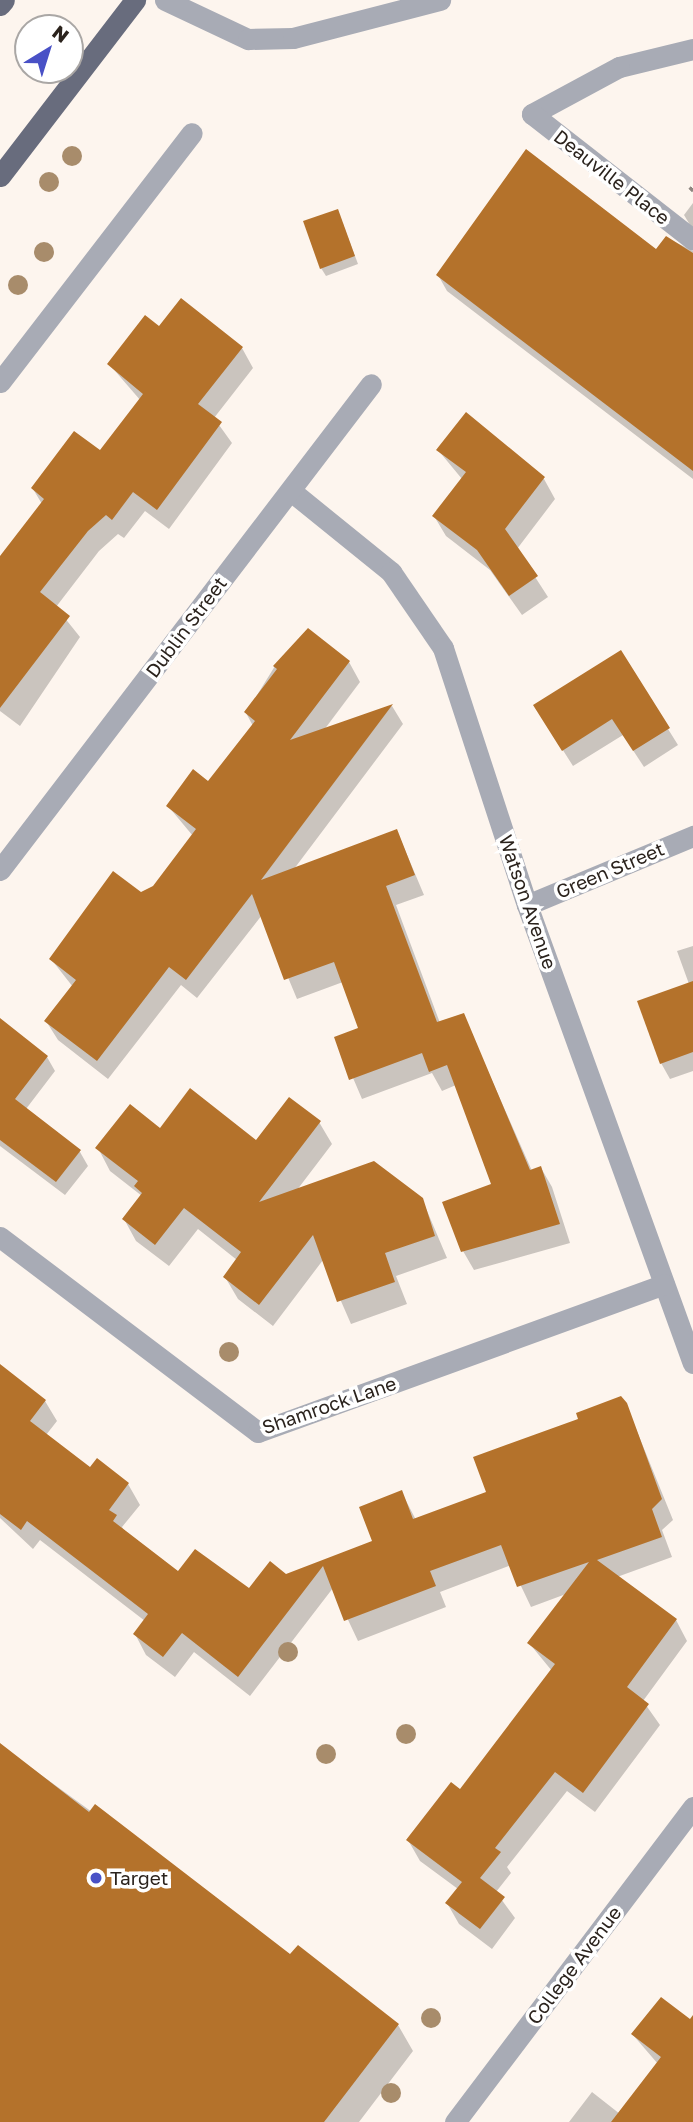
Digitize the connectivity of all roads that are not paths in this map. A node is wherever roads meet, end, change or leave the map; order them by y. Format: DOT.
graph roads {
  1 [pos="4,0"];
  2 [pos="135,0"];
  3 [pos="165,0"];
  4 [pos="440,0"];
  5 [pos="0,5"];
  6 [pos="390,6"];
  7 [pos="693,49"];
  8 [pos="192,133"];
  9 [pos="0,176"];
  10 [pos="693,240"];
  11 [pos="0,382"];
  12 [pos="371,384"];
  13 [pos="290,491"];
  14 [pos="693,836"];
  15 [pos="0,870"];
  16 [pos="527,905"];
  17 [pos="0,1237"];
  18 [pos="664,1284"];
  19 [pos="693,1363"];
  20 [pos="693,1807"];
  21 [pos="455,2122"];
  1 -- 5 [label="main road"];
  2 -- 9 [label="main road"];
  3 -- 6 [label="street"];
  4 -- 6 [label="street"];
  7 -- 10 [label="street, Deauville Place"];
  8 -- 11 [label="street"];
  12 -- 13 [label="street, Dublin Street"];
  13 -- 15 [label="street, Dublin Street"];
  13 -- 16 [label="street, Watson Avenue"];
  14 -- 16 [label="street, Green Street"];
  16 -- 18 [label="street, Watson Avenue"];
  17 -- 18 [label="street, Shamrock Lane"];
  18 -- 19 [label="street, Watson Avenue"];
  20 -- 21 [label="street, College Avenue"];
}
